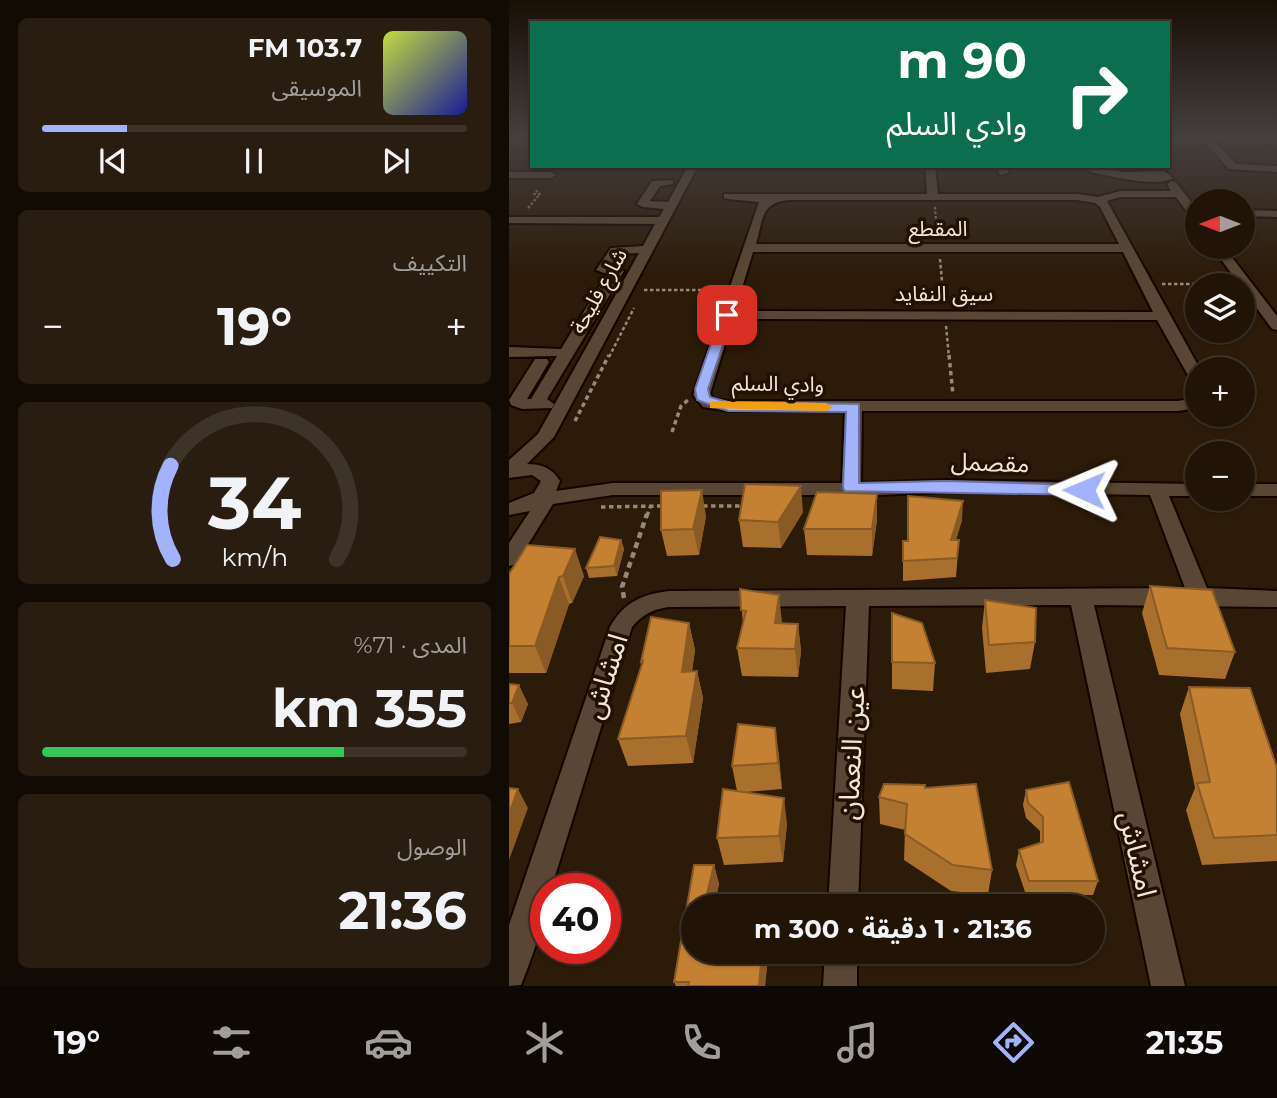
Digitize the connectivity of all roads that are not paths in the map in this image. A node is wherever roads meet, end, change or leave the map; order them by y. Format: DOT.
graph roads {
  1 [pos="545,182"];
  2 [pos="659,182"];
  3 [pos="685,182"];
  4 [pos="932,182"];
  5 [pos="1170,182"];
  6 [pos="538,190"];
  7 [pos="1179,194"];
  8 [pos="728,196"];
  9 [pos="934,197"];
  10 [pos="770,199"];
  11 [pos="1098,200"];
  12 [pos="1185,201"];
  13 [pos="672,206"];
  14 [pos="1255,214"];
  15 [pos="1277,214"];
  16 [pos="513,220"];
  17 [pos="660,228"];
  18 [pos="748,248"];
  19 [pos="1127,248"];
  20 [pos="631,250"];
  21 [pos="648,250"];
  22 [pos="1227,259"];
  23 [pos="615,271"];
  24 [pos="636,271"];
  25 [pos="599,298"];
  26 [pos="622,298"];
  27 [pos="727,315"];
  28 [pos="1162,316"];
  29 [pos="583,325"];
  30 [pos="607,325"];
  31 [pos="1277,326"];
  32 [pos="509,352"];
  33 [pos="566,353"];
  34 [pos="590,355"];
  35 [pos="1186,357"];
  36 [pos="541,362"];
  37 [pos="536,404"];
  38 [pos="563,404"];
  39 [pos="1185,406"];
  40 [pos="854,407"];
  41 [pos="545,437"];
  42 [pos="509,471"];
  43 [pos="851,488"];
  44 [pos="613,489"];
  45 [pos="1185,490"];
  46 [pos="1255,490"];
  47 [pos="1277,490"];
  48 [pos="1158,491"];
  49 [pos="537,493"];
  50 [pos="509,521"];
  51 [pos="509,559"];
  52 [pos="1199,596"];
  53 [pos="1081,598"];
  54 [pos="1277,598"];
  55 [pos="858,599"];
  56 [pos="844,894"];
  57 [pos="841,964"];
  58 [pos="509,973"];
  59 [pos="840,986"];
  60 [pos="1168,986"];
  1 -- 6 [label="street"];
  2 -- 13 [label="street"];
  3 -- 13 [label="street, شارع فليحة"];
  4 -- 9 [label="street"];
  5 -- 7 [label="street"];
  7 -- 11 [label="street"];
  7 -- 12 [label="street"];
  8 -- 10 [label="street"];
  9 -- 10 [label="street"];
  9 -- 11 [label="street"];
  10 -- 18 [label="street, وادي السلم"];
  11 -- 19 [label="street"];
  13 -- 17 [label="street, شارع فليحة"];
  14 -- 15 [label="street"];
  16 -- 17 [label="street"];
  17 -- 20 [label="street"];
  17 -- 21 [label="street, شارع فليحة"];
  18 -- 19 [label="street, المقطع"];
  18 -- 27 [label="street, وادي السلم"];
  19 -- 28 [label="street"];
  20 -- 21 [label="street"];
  20 -- 23 [label="street"];
  21 -- 24 [label="street, شارع فليحة"];
  22 -- 31 [label="street"];
  23 -- 24 [label="street"];
  23 -- 25 [label="street"];
  24 -- 26 [label="street, شارع فليحة"];
  25 -- 26 [label="street"];
  25 -- 29 [label="street"];
  26 -- 30 [label="street, شارع فليحة"];
  27 -- 28 [label="street, سيق النفايد"];
  27 -- 40 [label="street, وادي السلم"];
  28 -- 35 [label="street"];
  29 -- 30 [label="street"];
  29 -- 33 [label="street"];
  30 -- 34 [label="street, شارع فليحة"];
  32 -- 33 [label="street"];
  33 -- 34 [label="street"];
  33 -- 37 [label="street"];
  34 -- 38 [label="street, شارع فليحة"];
  36 -- 37 [label="street"];
  37 -- 38 [label="street"];
  38 -- 41 [label="street, شارع فليحة"];
  39 -- 40 [label="street, وادي السلم"];
  40 -- 43 [label="street, وادي السلم"];
  41 -- 42 [label="street, شارع فليحة"];
  41 -- 49 [label="street, شارع فليحة"];
  42 -- 49 [label="street"];
  43 -- 44 [label="street, مقصمل"];
  43 -- 48 [label="street, مقصمل"];
  44 -- 49 [label="street, مقصمل"];
  44 -- 49 [label="street, مقصمل"];
  45 -- 48 [label="street, مقصمل"];
  46 -- 47 [label="street"];
  48 -- 52 [label="street"];
  49 -- 50 [label="street"];
  49 -- 51 [label="street"];
  52 -- 53 [label="street, امشاش"];
  52 -- 54 [label="street, امشاش"];
  53 -- 55 [label="street, امشاش"];
  53 -- 60 [label="street, امشاش"];
  55 -- 56 [label="street, عين النعمان"];
  55 -- 58 [label="street, امشاش"];
  57 -- 59 [label="street"];
}
